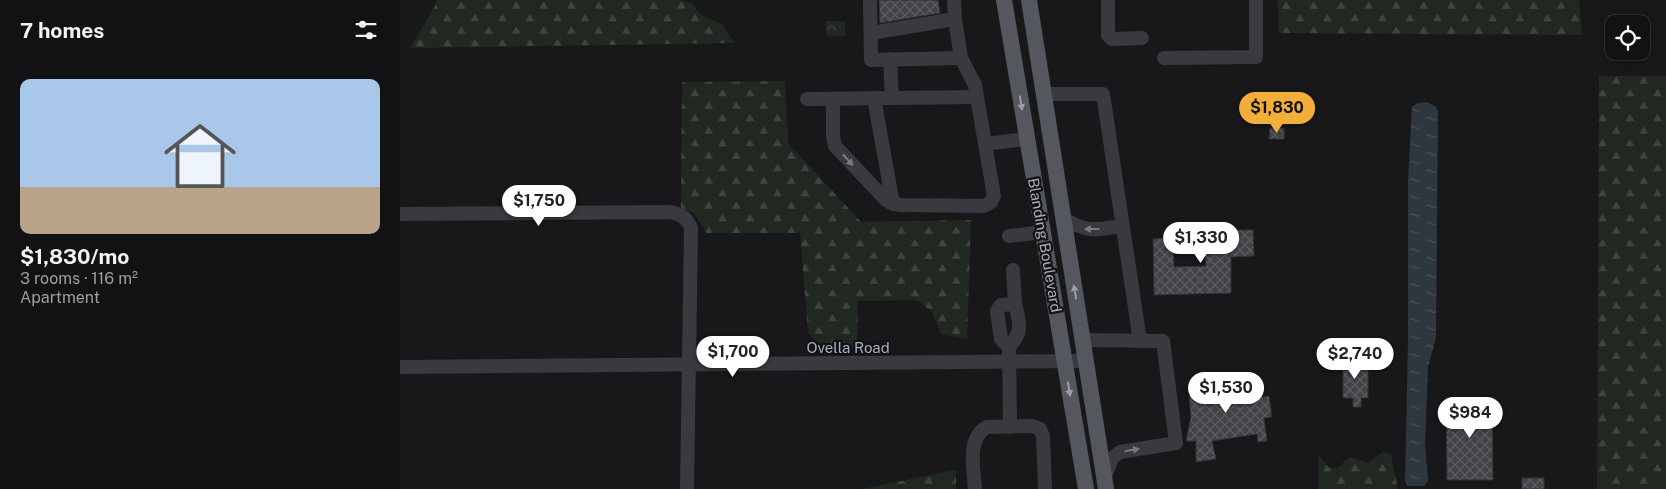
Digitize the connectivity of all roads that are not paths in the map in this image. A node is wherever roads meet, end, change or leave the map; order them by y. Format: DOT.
graph roads {
  1 [pos="870,0"];
  2 [pos="954,0"];
  3 [pos="1004,0"];
  4 [pos="1012,0"];
  5 [pos="1029,0"];
  6 [pos="1108,0"];
  7 [pos="1256,0"];
  8 [pos="955,19"];
  9 [pos="870,32"];
  10 [pos="1142,38"];
  11 [pos="961,58"];
  12 [pos="1164,58"];
  13 [pos="890,59"];
  14 [pos="1044,94"];
  15 [pos="977,97"];
  16 [pos="874,98"];
  17 [pos="892,98"];
  18 [pos="807,99"];
  19 [pos="833,99"];
  20 [pos="1027,139"];
  21 [pos="985,144"];
  22 [pos="893,204"];
  23 [pos="400,214"];
  24 [pos="1064,219"];
  25 [pos="1122,226"];
  26 [pos="1043,232"];
  27 [pos="1009,236"];
  28 [pos="1013,270"];
  29 [pos="1015,304"];
  30 [pos="1083,340"];
  31 [pos="1140,341"];
  32 [pos="1009,347"];
  33 [pos="1086,360"];
  34 [pos="1065,361"];
  35 [pos="1009,362"];
  36 [pos="689,364"];
  37 [pos="400,367"];
  38 [pos="1010,427"];
  39 [pos="1105,484"];
  40 [pos="687,489"];
  41 [pos="975,489"];
  42 [pos="1045,489"];
  43 [pos="1086,489"];
  1 -- 9 [label="street"];
  2 -- 8 [label="street"];
  3 -- 20 [label="main road, Blanding Boulevard, one-way"];
  4 -- 14 [label="main road"];
  5 -- 14 [label="main road, Blanding Boulevard"];
  6 -- 10 [label="street"];
  7 -- 12 [label="street"];
  8 -- 9 [label="street"];
  8 -- 11 [label="street"];
  9 -- 13 [label="street"];
  11 -- 13 [label="street"];
  11 -- 15 [label="street"];
  13 -- 17 [label="street"];
  14 -- 24 [label="main road, Blanding Boulevard"];
  14 -- 25 [label="street"];
  15 -- 17 [label="street"];
  15 -- 21 [label="street"];
  16 -- 17 [label="street"];
  16 -- 19 [label="street"];
  16 -- 22 [label="street"];
  18 -- 19 [label="street"];
  19 -- 22 [label="street, one-way"];
  20 -- 21 [label="street"];
  20 -- 26 [label="main road, Blanding Boulevard"];
  21 -- 22 [label="street"];
  23 -- 36 [label="street"];
  25 -- 24 [label="street, one-way"];
  30 -- 24 [label="main road, Blanding Boulevard, one-way"];
  25 -- 31 [label="street"];
  26 -- 27 [label="street"];
  26 -- 34 [label="main road, Blanding Boulevard"];
  28 -- 29 [label="street"];
  29 -- 32 [label="street"];
  29 -- 32 [label="street"];
  30 -- 31 [label="street"];
  30 -- 33 [label="main road, Blanding Boulevard"];
  39 -- 31 [label="street, one-way"];
  32 -- 35 [label="street"];
  33 -- 34 [label="street, Ovella Road"];
  33 -- 39 [label="main road, Blanding Boulevard"];
  34 -- 35 [label="street, Ovella Road"];
  34 -- 43 [label="main road, Blanding Boulevard, one-way"];
  35 -- 36 [label="street, Ovella Road"];
  35 -- 38 [label="street"];
  36 -- 37 [label="street, Ovella Road"];
  36 -- 40 [label="street"];
  38 -- 41 [label="street"];
  38 -- 42 [label="street"];
}
